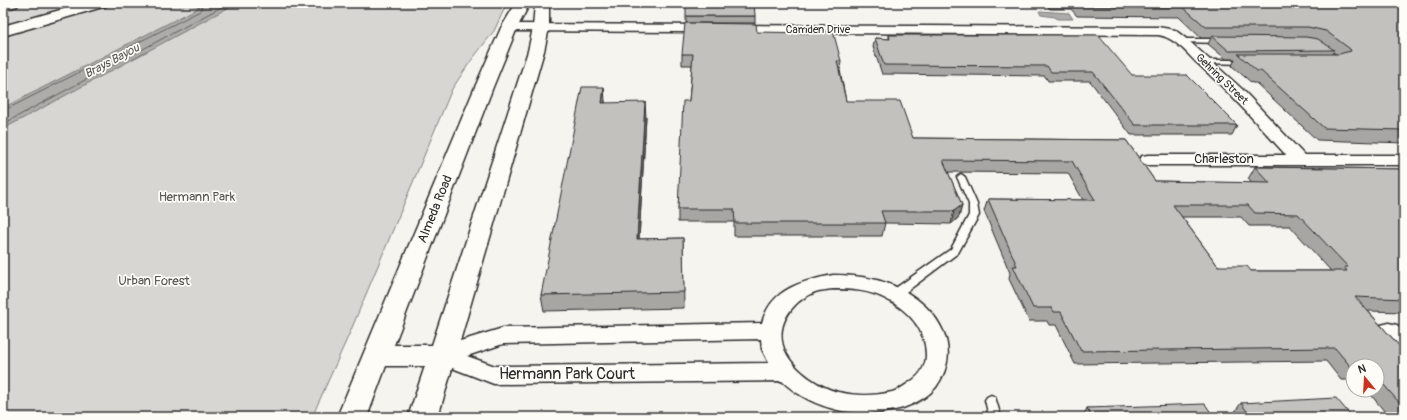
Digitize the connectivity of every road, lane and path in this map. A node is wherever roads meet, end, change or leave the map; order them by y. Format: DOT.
graph roads {
  1 [pos="12,3"];
  2 [pos="101,3"];
  3 [pos="523,3"];
  4 [pos="542,3"];
  5 [pos="3,6"];
  6 [pos="509,28"];
  7 [pos="541,28"];
  8 [pos="3,31"];
  9 [pos="1128,31"];
  10 [pos="1180,41"];
  11 [pos="1226,41"];
  12 [pos="1204,62"];
  13 [pos="1257,62"];
  14 [pos="1299,159"];
  15 [pos="1148,160"];
  16 [pos="1404,160"];
  17 [pos="962,177"];
  18 [pos="894,295"];
  19 [pos="770,331"];
  20 [pos="1396,331"];
  21 [pos="1404,346"];
  22 [pos="442,355"];
  23 [pos="377,356"];
  24 [pos="786,372"];
  25 [pos="991,400"];
  26 [pos="866,411"];
  27 [pos="352,417"];
  28 [pos="423,417"];
  29 [pos="996,417"];
  1 -- 5 [label="main road"];
  2 -- 8 [label="main road"];
  3 -- 6 [label="main road, Almeda Road"];
  4 -- 7 [label="main road"];
  6 -- 7 [label="street, Camden Drive"];
  6 -- 23 [label="main road, Almeda Road"];
  7 -- 9 [label="street, Camden Drive"];
  7 -- 22 [label="main road"];
  9 -- 10 [label="street, Gehring Street"];
  10 -- 11 [label="lane"];
  10 -- 12 [label="street, Gehring Street"];
  12 -- 13 [label="lane"];
  12 -- 14 [label="street, Gehring Street"];
  14 -- 15 [label="street, Charleston"];
  14 -- 16 [label="street, Charleston"];
  17 -- 18 [label="lane"];
  18 -- 19 [label="street"];
  18 -- 26 [label="street"];
  19 -- 22 [label="street"];
  19 -- 24 [label="street"];
  20 -- 21 [label="street"];
  22 -- 23 [label="main road"];
  22 -- 24 [label="street, Hermann Park Court"];
  22 -- 28 [label="main road"];
  23 -- 27 [label="main road, Almeda Road"];
  24 -- 26 [label="street"];
  25 -- 29 [label="lane"];
}
